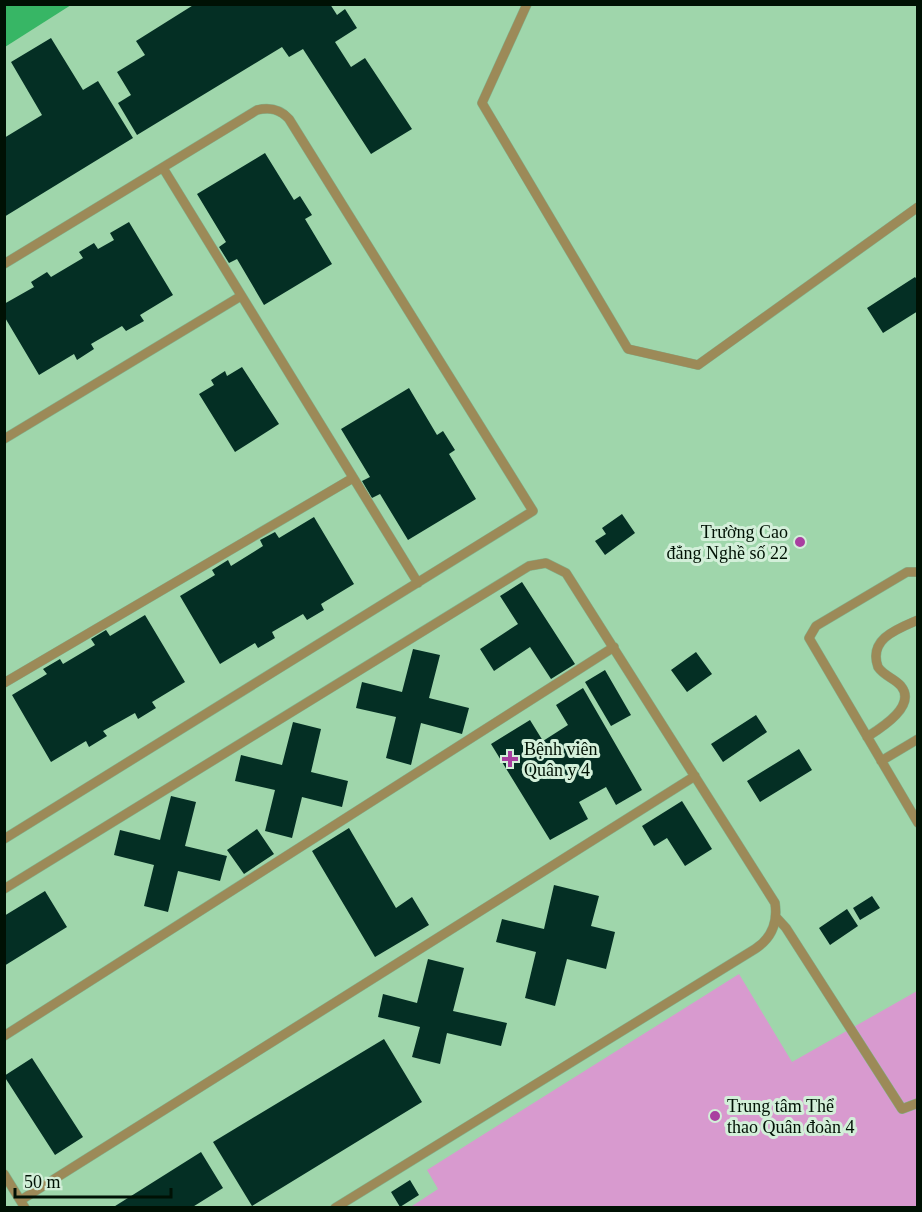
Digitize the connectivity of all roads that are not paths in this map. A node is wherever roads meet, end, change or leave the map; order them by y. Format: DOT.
graph roads {
  1 [pos="527,4"];
  2 [pos="163,168"];
  3 [pos="918,207"];
  4 [pos="4,264"];
  5 [pos="242,296"];
  6 [pos="4,439"];
  7 [pos="353,478"];
  8 [pos="918,572"];
  9 [pos="418,583"];
  10 [pos="918,620"];
  11 [pos="614,647"];
  12 [pos="4,683"];
  13 [pos="867,737"];
  14 [pos="918,739"];
  15 [pos="881,761"];
  16 [pos="695,776"];
  17 [pos="917,819"];
  18 [pos="4,839"];
  19 [pos="4,889"];
  20 [pos="776,917"];
  21 [pos="4,1036"];
  22 [pos="918,1104"];
  23 [pos="4,1174"];
  24 [pos="23,1204"];
  25 [pos="335,1208"];
  1 -- 3 [label="lane"];
  2 -- 4 [label="lane"];
  2 -- 5 [label="lane"];
  2 -- 9 [label="lane"];
  5 -- 6 [label="lane"];
  5 -- 7 [label="lane"];
  7 -- 9 [label="lane"];
  7 -- 12 [label="lane"];
  8 -- 13 [label="lane"];
  9 -- 18 [label="lane"];
  10 -- 13 [label="lane"];
  11 -- 16 [label="lane"];
  11 -- 19 [label="lane"];
  11 -- 21 [label="lane"];
  13 -- 15 [label="lane"];
  14 -- 15 [label="lane"];
  15 -- 17 [label="lane"];
  16 -- 20 [label="lane"];
  16 -- 24 [label="lane"];
  20 -- 22 [label="lane"];
  20 -- 25 [label="lane"];
  23 -- 24 [label="lane"];
}
